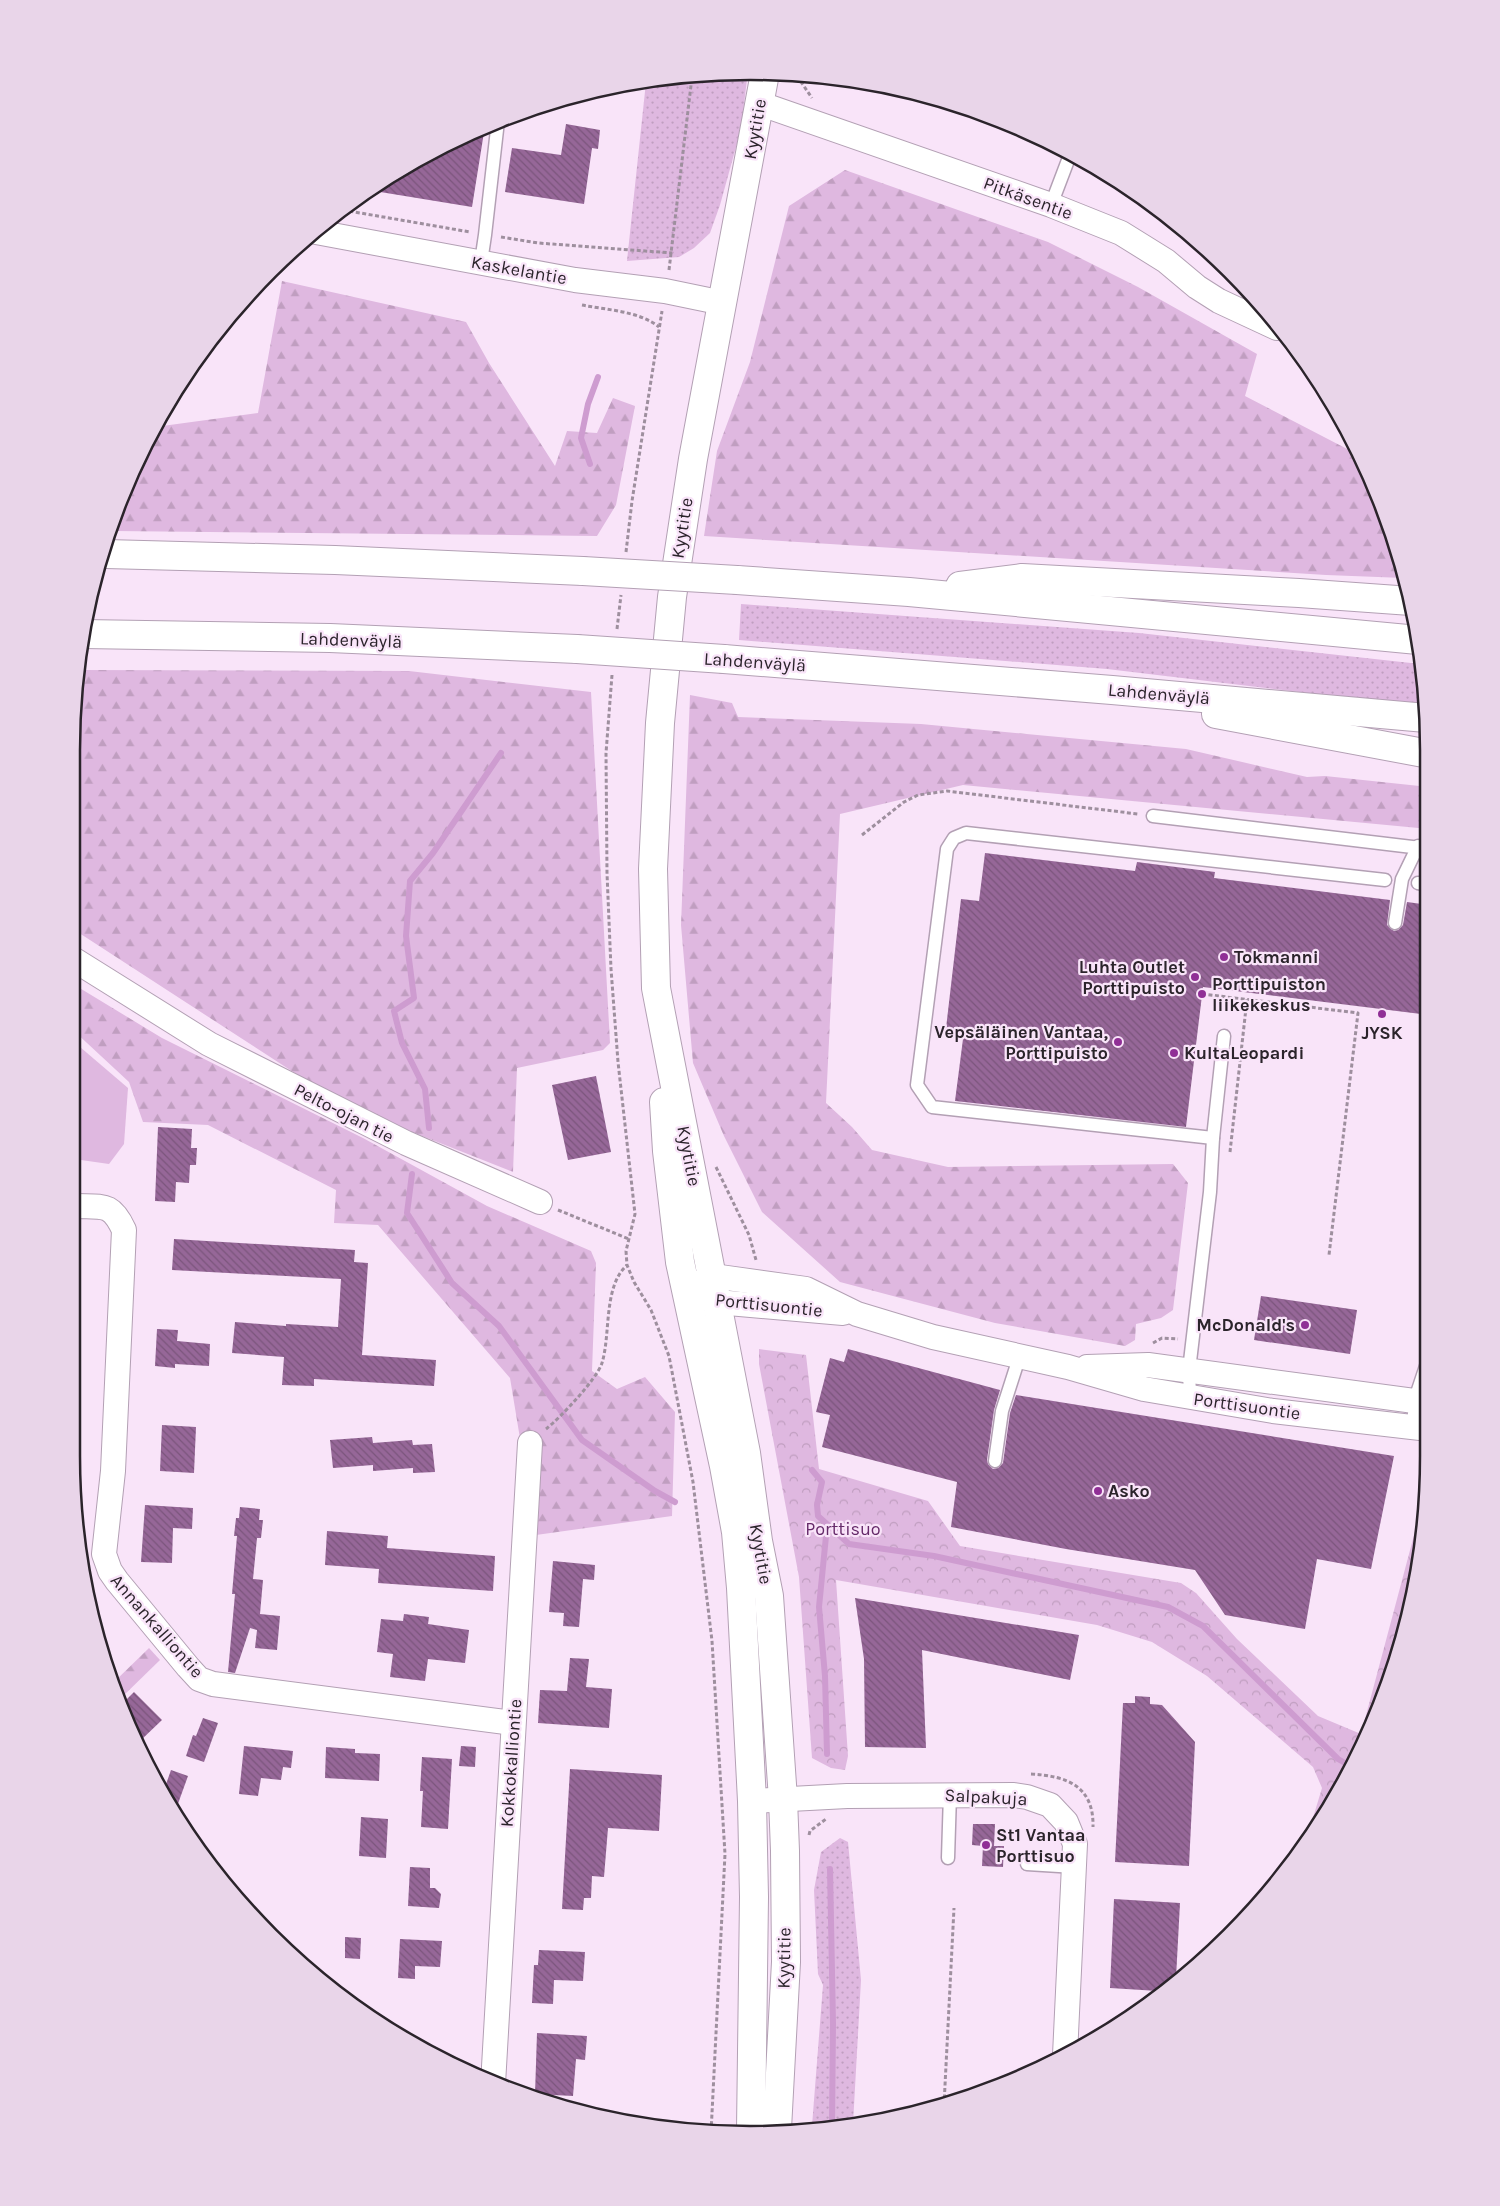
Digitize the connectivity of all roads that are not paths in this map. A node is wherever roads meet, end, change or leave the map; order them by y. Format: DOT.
graph roads {
  1 [pos="764,80"];
  2 [pos="760,104"];
  3 [pos="497,130"];
  4 [pos="1068,161"];
  5 [pos="1051,205"];
  6 [pos="323,233"];
  7 [pos="480,262"];
  8 [pos="723,303"];
  9 [pos="1267,323"];
  10 [pos="110,554"];
  11 [pos="909,592"];
  12 [pos="1403,600"];
  13 [pos="91,634"];
  14 [pos="1410,639"];
  15 [pos="1112,690"];
  16 [pos="1419,717"];
  17 [pos="1420,752"];
  18 [pos="1153,816"];
  19 [pos="1420,847"];
  20 [pos="1420,851"];
  21 [pos="1385,880"];
  22 [pos="1395,923"];
  23 [pos="80,963"];
  24 [pos="656,988"];
  25 [pos="1224,1036"];
  26 [pos="1213,1138"];
  27 [pos="540,1202"];
  28 [pos="80,1206"];
  29 [pos="715,1289"];
  30 [pos="685,1290"];
  31 [pos="1019,1358"];
  32 [pos="1068,1367"];
  33 [pos="1189,1370"];
  34 [pos="1190,1398"];
  35 [pos="1420,1402"];
  36 [pos="1420,1428"];
  37 [pos="530,1442"];
  38 [pos="995,1461"];
  39 [pos="513,1723"];
  40 [pos="950,1794"];
  41 [pos="783,1799"];
  42 [pos="752,1801"];
  43 [pos="948,1858"];
  44 [pos="1027,1864"];
  45 [pos="1075,1867"];
  46 [pos="1065,2047"];
  47 [pos="494,2075"];
  48 [pos="777,2125"];
  49 [pos="751,2126"];
  1 -- 2 [label="main road, Kyytitie"];
  2 -- 5 [label="street, Pitkäsentie"];
  2 -- 8 [label="main road, Kyytitie"];
  3 -- 7 [label="lane"];
  4 -- 5 [label="lane"];
  5 -- 9 [label="street, Pitkäsentie"];
  6 -- 7 [label="street, Kaskelantie"];
  7 -- 8 [label="street, Kaskelantie"];
  8 -- 24 [label="main road, Kyytitie"];
  10 -- 11 [label="main road, bridge"];
  11 -- 12 [label="main road"];
  11 -- 14 [label="main road"];
  13 -- 15 [label="main road, Lahdenväylä, bridge"];
  15 -- 16 [label="main road, Lahdenväylä"];
  15 -- 17 [label="main road"];
  18 -- 19 [label="lane"];
  20 -- 22 [label="lane"];
  21 -- 26 [label="lane"];
  23 -- 27 [label="street, Pelto-ojan tie"];
  24 -- 29 [label="main road, Kyytitie"];
  24 -- 30 [label="main road, Kyytitie"];
  25 -- 26 [label="lane"];
  26 -- 33 [label="lane"];
  28 -- 39 [label="street, Annankalliontie"];
  29 -- 30 [label="street, Porttisuontie"];
  29 -- 31 [label="street, Porttisuontie"];
  29 -- 41 [label="main road, Kyytitie"];
  30 -- 42 [label="main road, Kyytitie"];
  31 -- 32 [label="street, Porttisuontie"];
  31 -- 38 [label="lane"];
  32 -- 33 [label="street, Porttisuontie"];
  32 -- 34 [label="street, Porttisuontie"];
  33 -- 34 [label="lane"];
  33 -- 35 [label="street, Porttisuontie"];
  34 -- 36 [label="street, Porttisuontie"];
  37 -- 39 [label="street, Kokkokalliontie"];
  39 -- 47 [label="street, Kokkokalliontie"];
  40 -- 41 [label="street, Salpakuja"];
  40 -- 43 [label="lane"];
  40 -- 45 [label="street, Salpakuja"];
  41 -- 42 [label="street, Salpakuja"];
  41 -- 48 [label="main road, Kyytitie"];
  42 -- 49 [label="main road, Kyytitie"];
  44 -- 45 [label="lane"];
  45 -- 46 [label="street, Salpakuja"];
}
